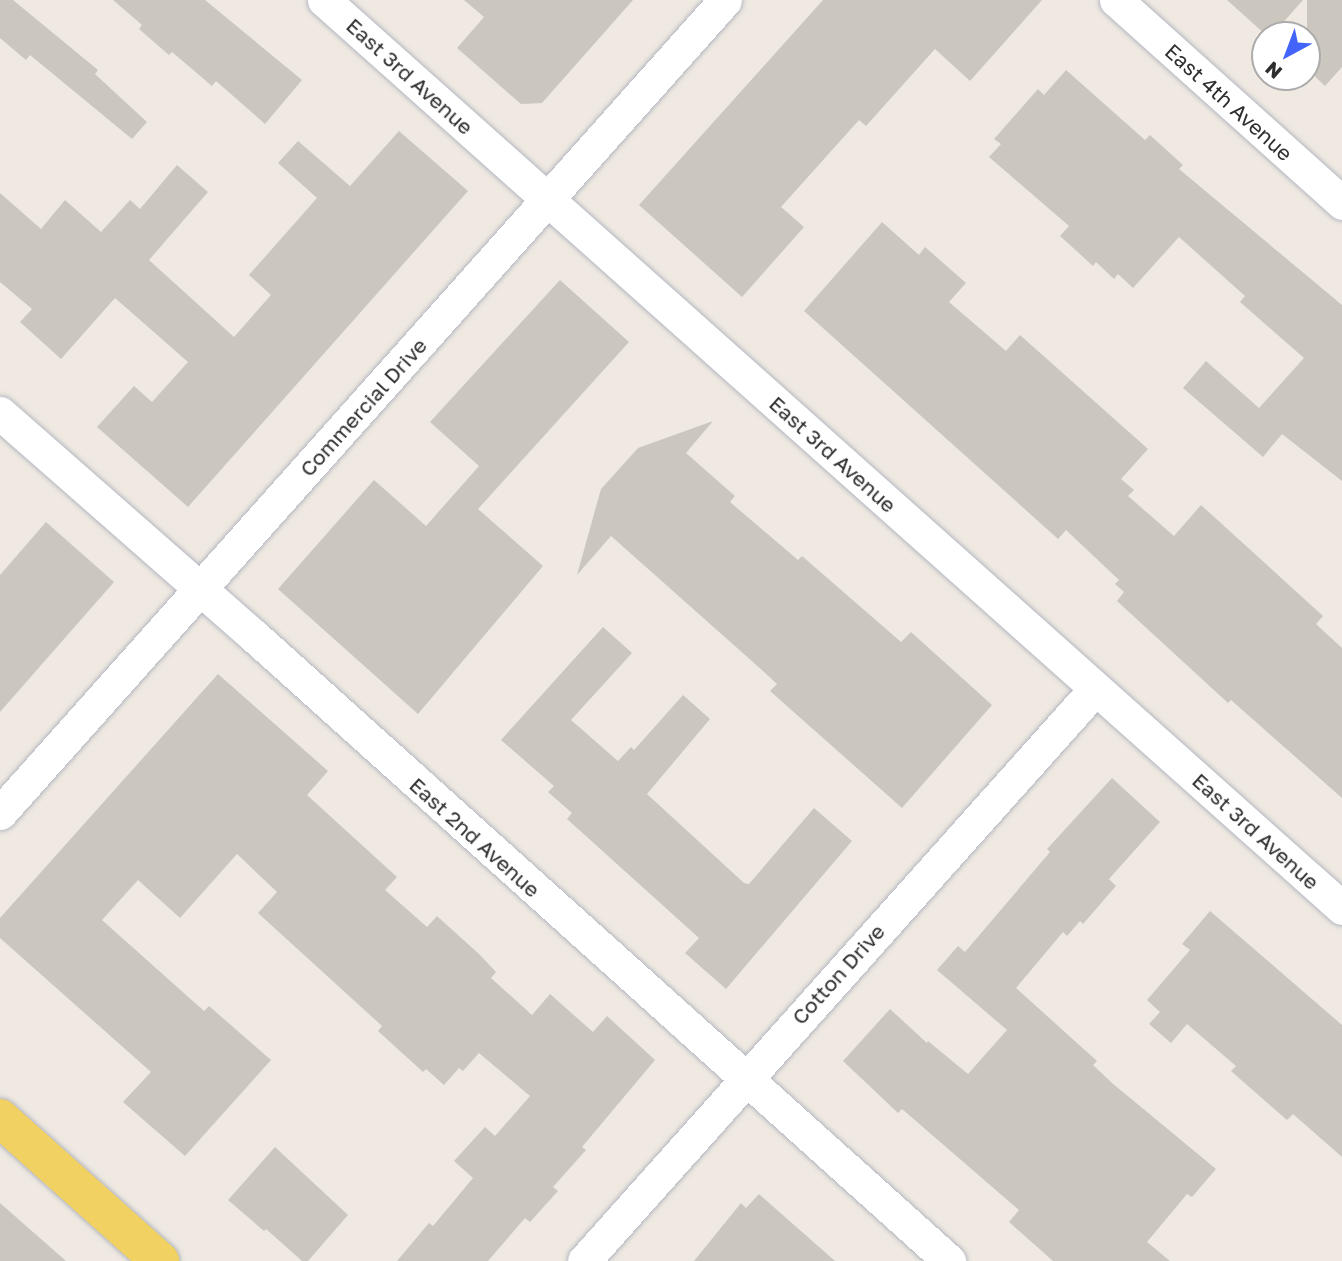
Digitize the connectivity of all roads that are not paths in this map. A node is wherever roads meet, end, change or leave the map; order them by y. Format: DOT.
graph roads {
  1 [pos="324,0"];
  2 [pos="725,0"];
  3 [pos="1116,0"];
  4 [pos="548,199"];
  5 [pos="1342,203"];
  6 [pos="0,413"];
  7 [pos="200,588"];
  8 [pos="1095,689"];
  9 [pos="0,813"];
  10 [pos="1342,908"];
  11 [pos="744,1080"];
  12 [pos="0,1118"];
  13 [pos="160,1261"];
  14 [pos="584,1261"];
  15 [pos="949,1261"];
  1 -- 4 [label="street, East 3rd Avenue"];
  2 -- 4 [label="street, Commercial Drive"];
  3 -- 5 [label="street, East 4th Avenue"];
  4 -- 7 [label="street, Commercial Drive"];
  4 -- 8 [label="street, East 3rd Avenue"];
  6 -- 7 [label="street, East 2nd Avenue"];
  7 -- 9 [label="street, Commercial Drive"];
  7 -- 11 [label="street, East 2nd Avenue"];
  8 -- 10 [label="street, East 3rd Avenue"];
  8 -- 11 [label="street, Cotton Drive"];
  11 -- 14 [label="street, Cotton Drive"];
  11 -- 15 [label="street, East 2nd Avenue"];
  12 -- 13 [label="main road"];
}
